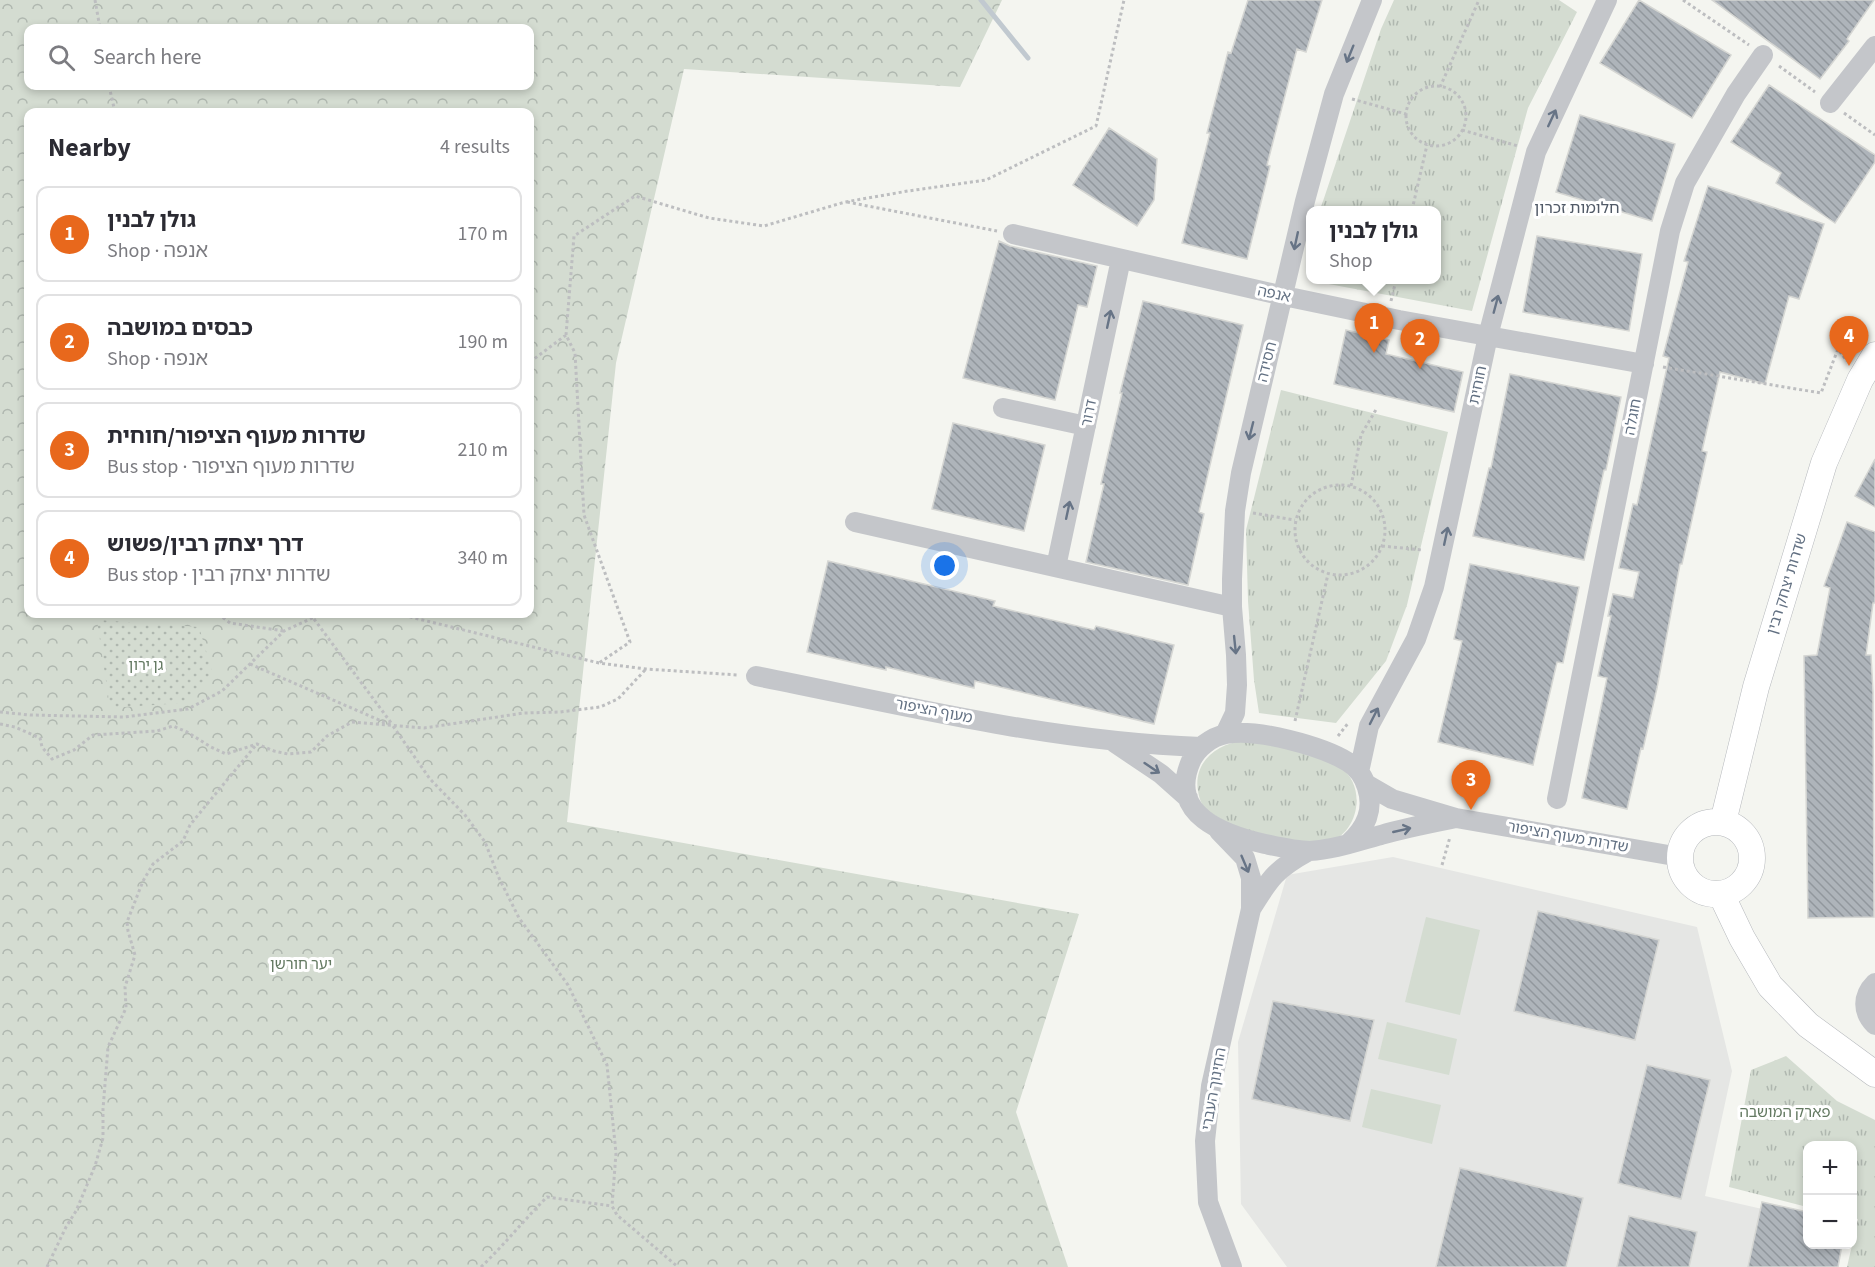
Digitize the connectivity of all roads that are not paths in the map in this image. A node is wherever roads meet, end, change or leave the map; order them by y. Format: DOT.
graph roads {
  1 [pos="1372,0"];
  2 [pos="1602,2"];
  3 [pos="1875,46"];
  4 [pos="1763,55"];
  5 [pos="1830,103"];
  6 [pos="1013,234"];
  7 [pos="1121,259"];
  8 [pos="1284,296"];
  9 [pos="1488,336"];
  10 [pos="1875,355"];
  11 [pos="1644,364"];
  12 [pos="1003,408"];
  13 [pos="1086,426"];
  14 [pos="855,522"];
  15 [pos="1056,567"];
  16 [pos="1232,607"];
  17 [pos="756,676"];
  18 [pos="1225,734"];
  19 [pos="1113,742"];
  20 [pos="1201,747"];
  21 [pos="1363,778"];
  22 [pos="1188,798"];
  23 [pos="1557,799"];
  24 [pos="1456,818"];
  25 [pos="1723,822"];
  26 [pos="1216,828"];
  27 [pos="1349,843"];
  28 [pos="1309,851"];
  29 [pos="1680,857"];
  30 [pos="1721,894"];
  31 [pos="1251,909"];
  32 [pos="1875,983"];
  33 [pos="1875,1025"];
  34 [pos="1875,1074"];
  35 [pos="1232,1267"];
  1 -- 8 [label="street, חסידה, one-way"];
  9 -- 2 [label="street, חוחית, one-way"];
  3 -- 5 [label="street"];
  4 -- 11 [label="street, חוגלה"];
  6 -- 7 [label="street, אנפה"];
  7 -- 8 [label="street, אנפה"];
  13 -- 7 [label="street, דרור, one-way"];
  8 -- 9 [label="street, אנפה"];
  8 -- 16 [label="street, חסידה, one-way"];
  9 -- 11 [label="street, אנפה"];
  21 -- 9 [label="street, חוחית, one-way"];
  10 -- 25 [label="main road, שדרות יצחק רבין"];
  11 -- 23 [label="street, חוגלה"];
  12 -- 13 [label="street"];
  15 -- 13 [label="street, דרור, one-way"];
  14 -- 15 [label="street"];
  15 -- 16 [label="street"];
  16 -- 18 [label="street, חסידה, one-way"];
  17 -- 19 [label="street, מעוף הציפור"];
  18 -- 20 [label="street"];
  18 -- 21 [label="street"];
  19 -- 20 [label="street, מעוף הציפור"];
  19 -- 22 [label="street, מעוף הציפור, one-way"];
  20 -- 22 [label="street"];
  21 -- 24 [label="street, שדרות מעוף הציפור"];
  21 -- 27 [label="street"];
  22 -- 26 [label="street"];
  27 -- 24 [label="street, שדרות מעוף הציפור, one-way"];
  24 -- 29 [label="street, שדרות מעוף הציפור"];
  25 -- 29 [label="main road"];
  25 -- 30 [label="main road"];
  26 -- 28 [label="street"];
  26 -- 31 [label="street, החינוך העברי, one-way"];
  27 -- 28 [label="street"];
  28 -- 31 [label="street, החינוך העברי"];
  29 -- 30 [label="main road"];
  30 -- 34 [label="main road"];
  31 -- 35 [label="street, החינוך העברי"];
  32 -- 33 [label="street"];
}
